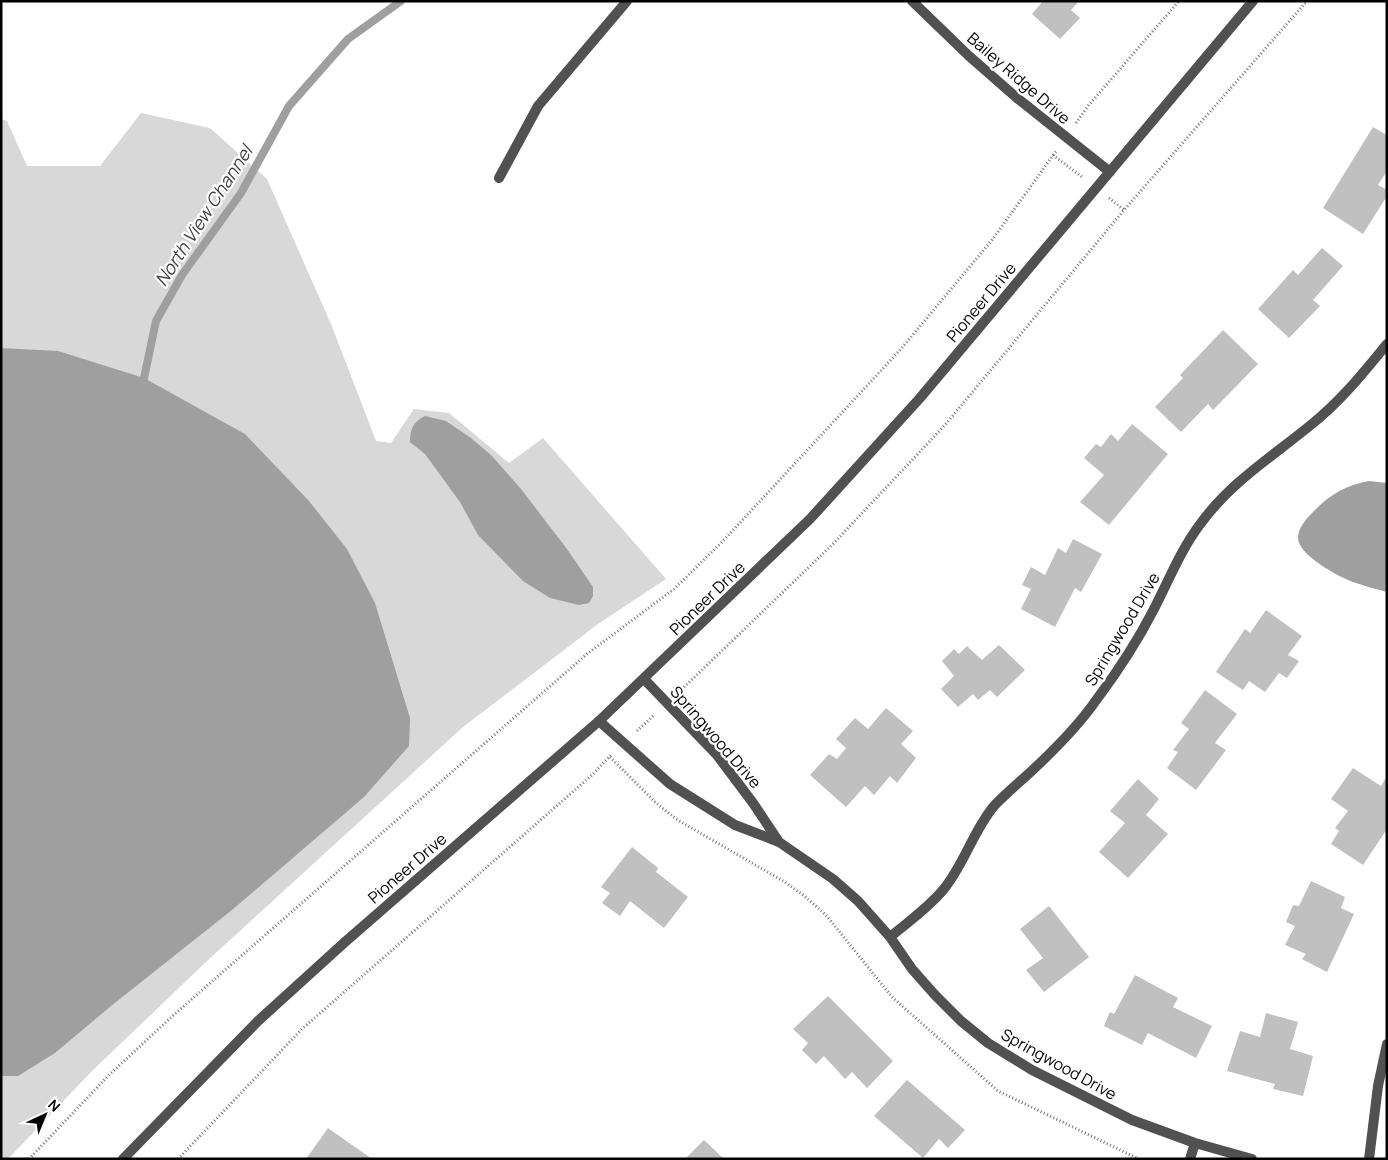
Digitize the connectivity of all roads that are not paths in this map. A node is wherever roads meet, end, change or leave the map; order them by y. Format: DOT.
graph roads {
  1 [pos="626,1"];
  2 [pos="912,1"];
  3 [pos="1253,1"];
  4 [pos="1110,172"];
  5 [pos="499,178"];
  6 [pos="1387,344"];
  7 [pos="644,679"];
  8 [pos="599,721"];
  9 [pos="779,842"];
  10 [pos="890,937"];
  11 [pos="1387,1044"];
  12 [pos="1195,1143"];
  13 [pos="123,1159"];
  14 [pos="1190,1159"];
  15 [pos="1252,1159"];
  16 [pos="1369,1159"];
  1 -- 5 [label="street"];
  2 -- 4 [label="street, Bailey Ridge Drive"];
  3 -- 4 [label="street, Pioneer Drive"];
  4 -- 7 [label="street, Pioneer Drive"];
  6 -- 10 [label="street, Springwood Drive"];
  7 -- 8 [label="street, Pioneer Drive"];
  7 -- 9 [label="street, Springwood Drive"];
  8 -- 9 [label="street, Springwood Drive"];
  8 -- 13 [label="street, Pioneer Drive"];
  9 -- 10 [label="street, Springwood Drive"];
  10 -- 12 [label="street, Springwood Drive"];
  11 -- 16 [label="street"];
  12 -- 14 [label="street"];
  12 -- 15 [label="street, Springwood Drive"];
}
